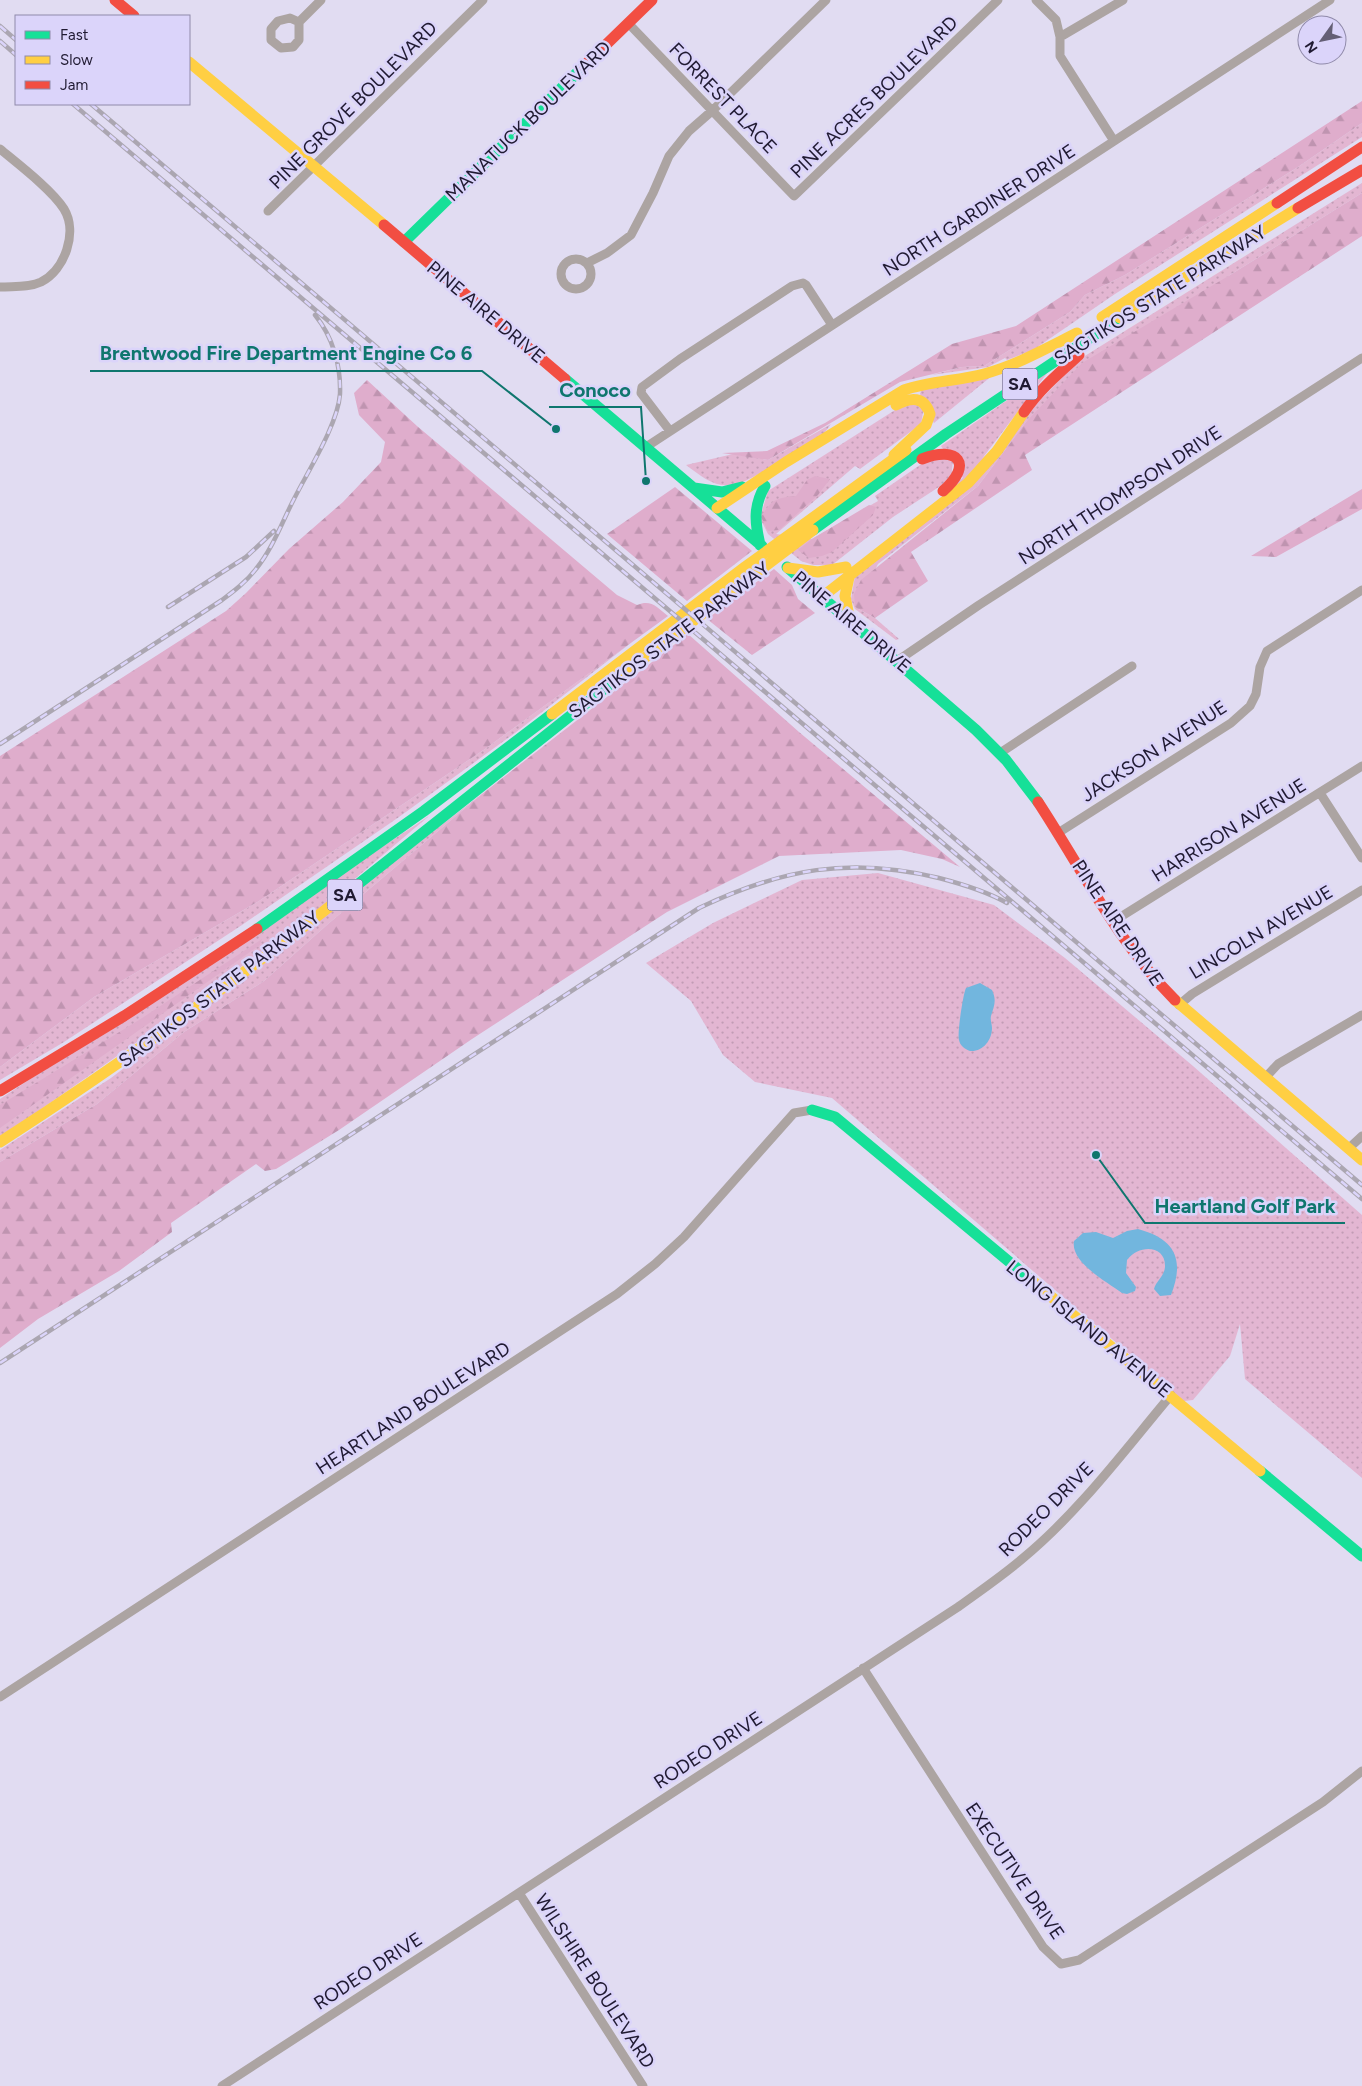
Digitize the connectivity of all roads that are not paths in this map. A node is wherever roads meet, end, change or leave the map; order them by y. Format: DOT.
graph roads {
  1 [pos="321,0"];
  2 [pos="483,0"];
  3 [pos="652,0"];
  4 [pos="826,0"];
  5 [pos="998,0"];
  6 [pos="1036,0"];
  7 [pos="1123,0"];
  8 [pos="1330,0"];
  9 [pos="119,1"];
  10 [pos="133,15"];
  11 [pos="299,22"];
  12 [pos="628,24"];
  13 [pos="1060,37"];
  14 [pos="190,63"];
  15 [pos="713,110"];
  16 [pos="1114,141"];
  17 [pos="1362,148"];
  18 [pos="0,149"];
  19 [pos="314,166"];
  20 [pos="1362,170"];
  21 [pos="794,196"];
  22 [pos="268,211"];
  23 [pos="404,242"];
  24 [pos="587,263"];
  25 [pos="0,287"];
  26 [pos="1165,290"];
  27 [pos="832,325"];
  28 [pos="1077,333"];
  29 [pos="1362,358"];
  30 [pos="670,431"];
  31 [pos="646,447"];
  32 [pos="879,468"];
  33 [pos="766,474"];
  34 [pos="879,483"];
  35 [pos="765,486"];
  36 [pos="694,488"];
  37 [pos="720,510"];
  38 [pos="795,537"];
  39 [pos="760,545"];
  40 [pos="757,565"];
  41 [pos="788,568"];
  42 [pos="847,572"];
  43 [pos="1362,590"];
  44 [pos="819,594"];
  45 [pos="850,621"];
  46 [pos="898,661"];
  47 [pos="1132,666"];
  48 [pos="1000,753"];
  49 [pos="1362,766"];
  50 [pos="1320,793"];
  51 [pos="1058,833"];
  52 [pos="1362,858"];
  53 [pos="1362,890"];
  54 [pos="1114,921"];
  55 [pos="1179,1005"];
  56 [pos="1362,1015"];
  57 [pos="1265,1078"];
  58 [pos="0,1091"];
  59 [pos="812,1110"];
  60 [pos="1362,1136"];
  61 [pos="0,1142"];
  62 [pos="1348,1149"];
  63 [pos="1362,1160"];
  64 [pos="1171,1396"];
  65 [pos="1362,1556"];
  66 [pos="863,1668"];
  67 [pos="0,1697"];
  68 [pos="1362,1771"];
  69 [pos="519,1893"];
  70 [pos="222,2086"];
  71 [pos="643,2086"];
  1 -- 11 [label="street"];
  2 -- 19 [label="street, PINE GROVE BOULEVARD"];
  3 -- 12 [label="main road, MANATUCK BOULEVARD"];
  4 -- 15 [label="street"];
  5 -- 21 [label="street, PINE ACRES BOULEVARD"];
  6 -- 13 [label="street"];
  7 -- 13 [label="street"];
  8 -- 16 [label="street, NORTH GARDINER DRIVE"];
  9 -- 10 [label="main road"];
  12 -- 15 [label="street, FORREST PLACE"];
  12 -- 23 [label="main road, MANATUCK BOULEVARD"];
  13 -- 16 [label="street"];
  14 -- 19 [label="main road, PINE AIRE DRIVE"];
  15 -- 21 [label="street, FORREST PLACE"];
  15 -- 24 [label="street"];
  16 -- 27 [label="street, NORTH GARDINER DRIVE"];
  17 -- 28 [label="main road, SAGTIKOS STATE PARKWAY / SA"];
  18 -- 25 [label="street"];
  19 -- 22 [label="street, PINE GROVE BOULEVARD"];
  19 -- 23 [label="main road, PINE AIRE DRIVE"];
  20 -- 26 [label="main road, SAGTIKOS STATE PARKWAY / SA"];
  23 -- 31 [label="main road, PINE AIRE DRIVE"];
  26 -- 34 [label="main road, SAGTIKOS STATE PARKWAY / SA"];
  26 -- 42 [label="main road"];
  27 -- 30 [label="street, NORTH GARDINER DRIVE"];
  27 -- 30 [label="street"];
  28 -- 32 [label="main road, SAGTIKOS STATE PARKWAY / SA"];
  28 -- 33 [label="main road"];
  29 -- 46 [label="street, NORTH THOMPSON DRIVE"];
  30 -- 31 [label="street, NORTH GARDINER DRIVE"];
  31 -- 36 [label="main road, PINE AIRE DRIVE"];
  32 -- 35 [label="main road"];
  32 -- 38 [label="main road, SAGTIKOS STATE PARKWAY / SA"];
  33 -- 36 [label="main road"];
  33 -- 37 [label="main road"];
  34 -- 38 [label="main road, SAGTIKOS STATE PARKWAY / SA"];
  34 -- 42 [label="main road"];
  35 -- 37 [label="main road"];
  35 -- 39 [label="main road"];
  36 -- 37 [label="main road, PINE AIRE DRIVE"];
  37 -- 39 [label="main road, PINE AIRE DRIVE"];
  38 -- 40 [label="main road, SAGTIKOS STATE PARKWAY / SA"];
  39 -- 41 [label="main road, PINE AIRE DRIVE"];
  40 -- 58 [label="main road, SAGTIKOS STATE PARKWAY / SA"];
  40 -- 61 [label="main road, SAGTIKOS STATE PARKWAY / SA"];
  41 -- 42 [label="main road"];
  41 -- 44 [label="main road, PINE AIRE DRIVE"];
  42 -- 44 [label="main road"];
  42 -- 45 [label="main road"];
  43 -- 51 [label="street, JACKSON AVENUE"];
  44 -- 45 [label="main road, PINE AIRE DRIVE"];
  45 -- 46 [label="main road, PINE AIRE DRIVE"];
  46 -- 48 [label="main road, PINE AIRE DRIVE"];
  47 -- 48 [label="street"];
  48 -- 51 [label="main road, PINE AIRE DRIVE"];
  49 -- 50 [label="street, HARRISON AVENUE"];
  50 -- 52 [label="street"];
  50 -- 54 [label="street, HARRISON AVENUE"];
  51 -- 54 [label="main road, PINE AIRE DRIVE"];
  53 -- 55 [label="street, LINCOLN AVENUE"];
  54 -- 55 [label="main road, PINE AIRE DRIVE"];
  55 -- 57 [label="main road, PINE AIRE DRIVE"];
  56 -- 57 [label="street"];
  57 -- 62 [label="main road, PINE AIRE DRIVE"];
  59 -- 64 [label="main road, LONG ISLAND AVENUE"];
  59 -- 67 [label="street, HEARTLAND BOULEVARD"];
  60 -- 62 [label="street"];
  62 -- 63 [label="main road, PINE AIRE DRIVE"];
  64 -- 65 [label="main road, LONG ISLAND AVENUE"];
  64 -- 66 [label="street, RODEO DRIVE"];
  66 -- 68 [label="street, EXECUTIVE DRIVE"];
  66 -- 69 [label="street, RODEO DRIVE"];
  69 -- 70 [label="street, RODEO DRIVE"];
  69 -- 71 [label="street, WILSHIRE BOULEVARD"];
}
